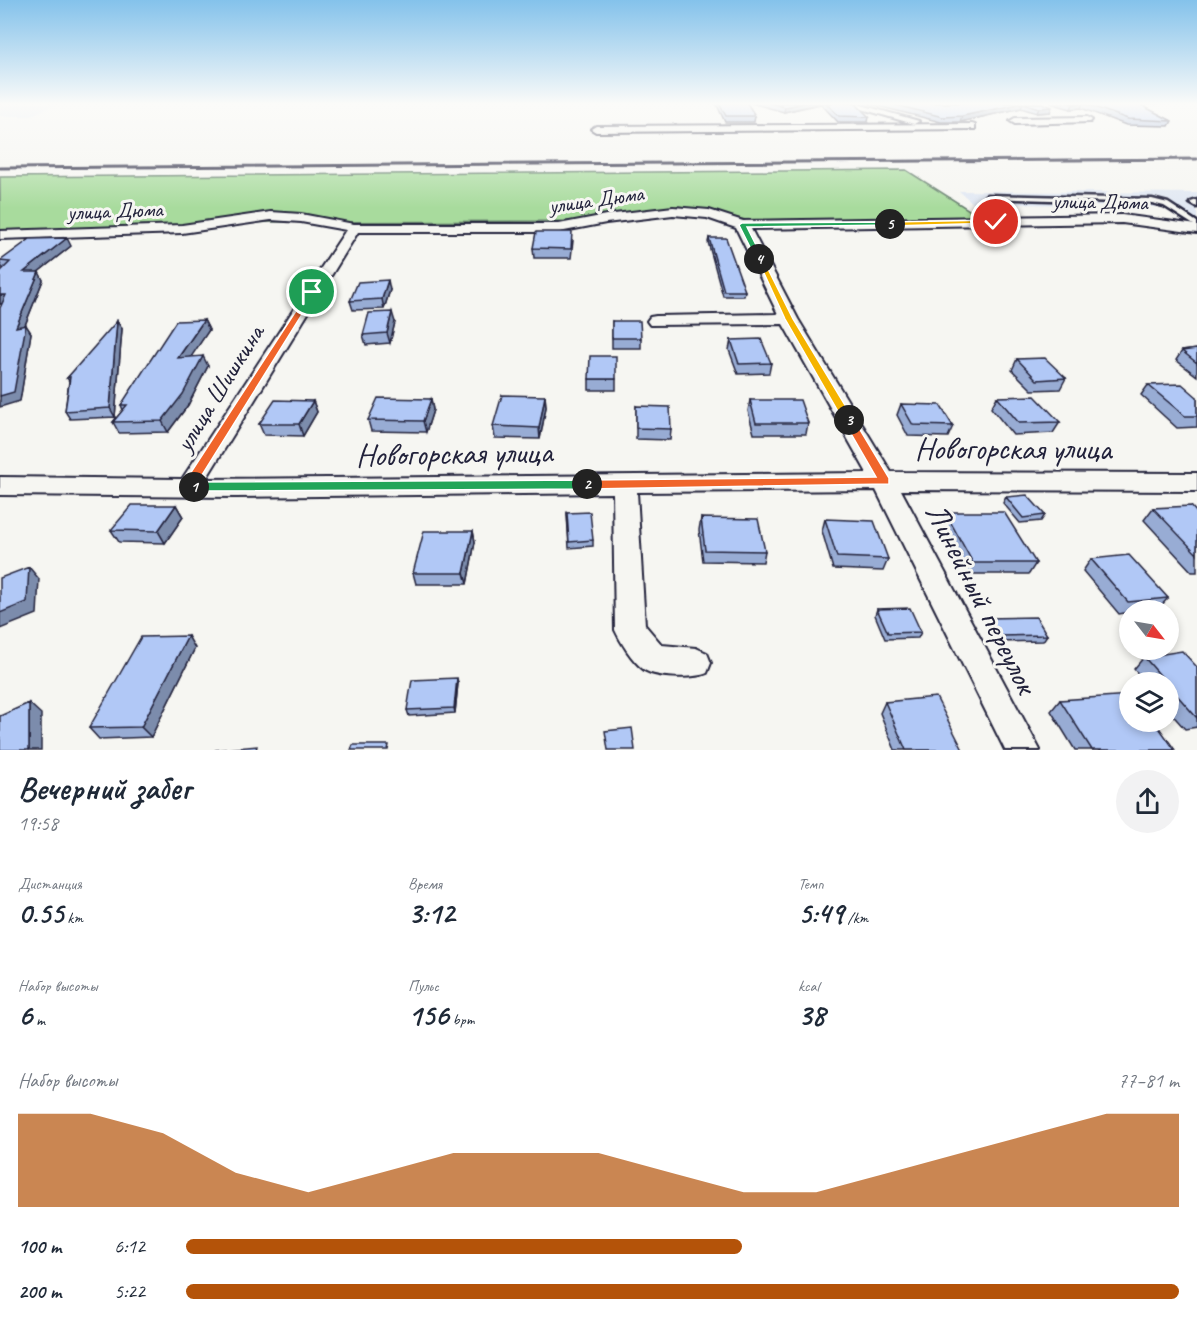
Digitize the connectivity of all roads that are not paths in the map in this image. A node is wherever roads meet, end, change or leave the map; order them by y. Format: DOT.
graph roads {
  1 [pos="987,197"];
  2 [pos="742,225"];
  3 [pos="1197,227"];
  4 [pos="354,228"];
  5 [pos="0,235"];
  6 [pos="789,319"];
  7 [pos="656,321"];
  8 [pos="884,481"];
  9 [pos="1197,482"];
  10 [pos="626,484"];
  11 [pos="0,486"];
  12 [pos="189,487"];
  13 [pos="696,663"];
  14 [pos="1023,750"];
  1 -- 3 [label="lane"];
  2 -- 3 [label="street, улица Дюма"];
  2 -- 4 [label="street, улица Дюма"];
  2 -- 6 [label="street, Линейный переулок"];
  4 -- 5 [label="street, улица Дюма"];
  4 -- 12 [label="street, улица Шишкина"];
  6 -- 7 [label="street"];
  6 -- 8 [label="street, Линейный переулок"];
  8 -- 9 [label="street, Новогорская улица"];
  8 -- 10 [label="street, Новогорская улица"];
  8 -- 14 [label="street, Линейный переулок"];
  10 -- 12 [label="street, Новогорская улица"];
  10 -- 13 [label="street"];
  11 -- 12 [label="street, Новогорская улица"];
}
